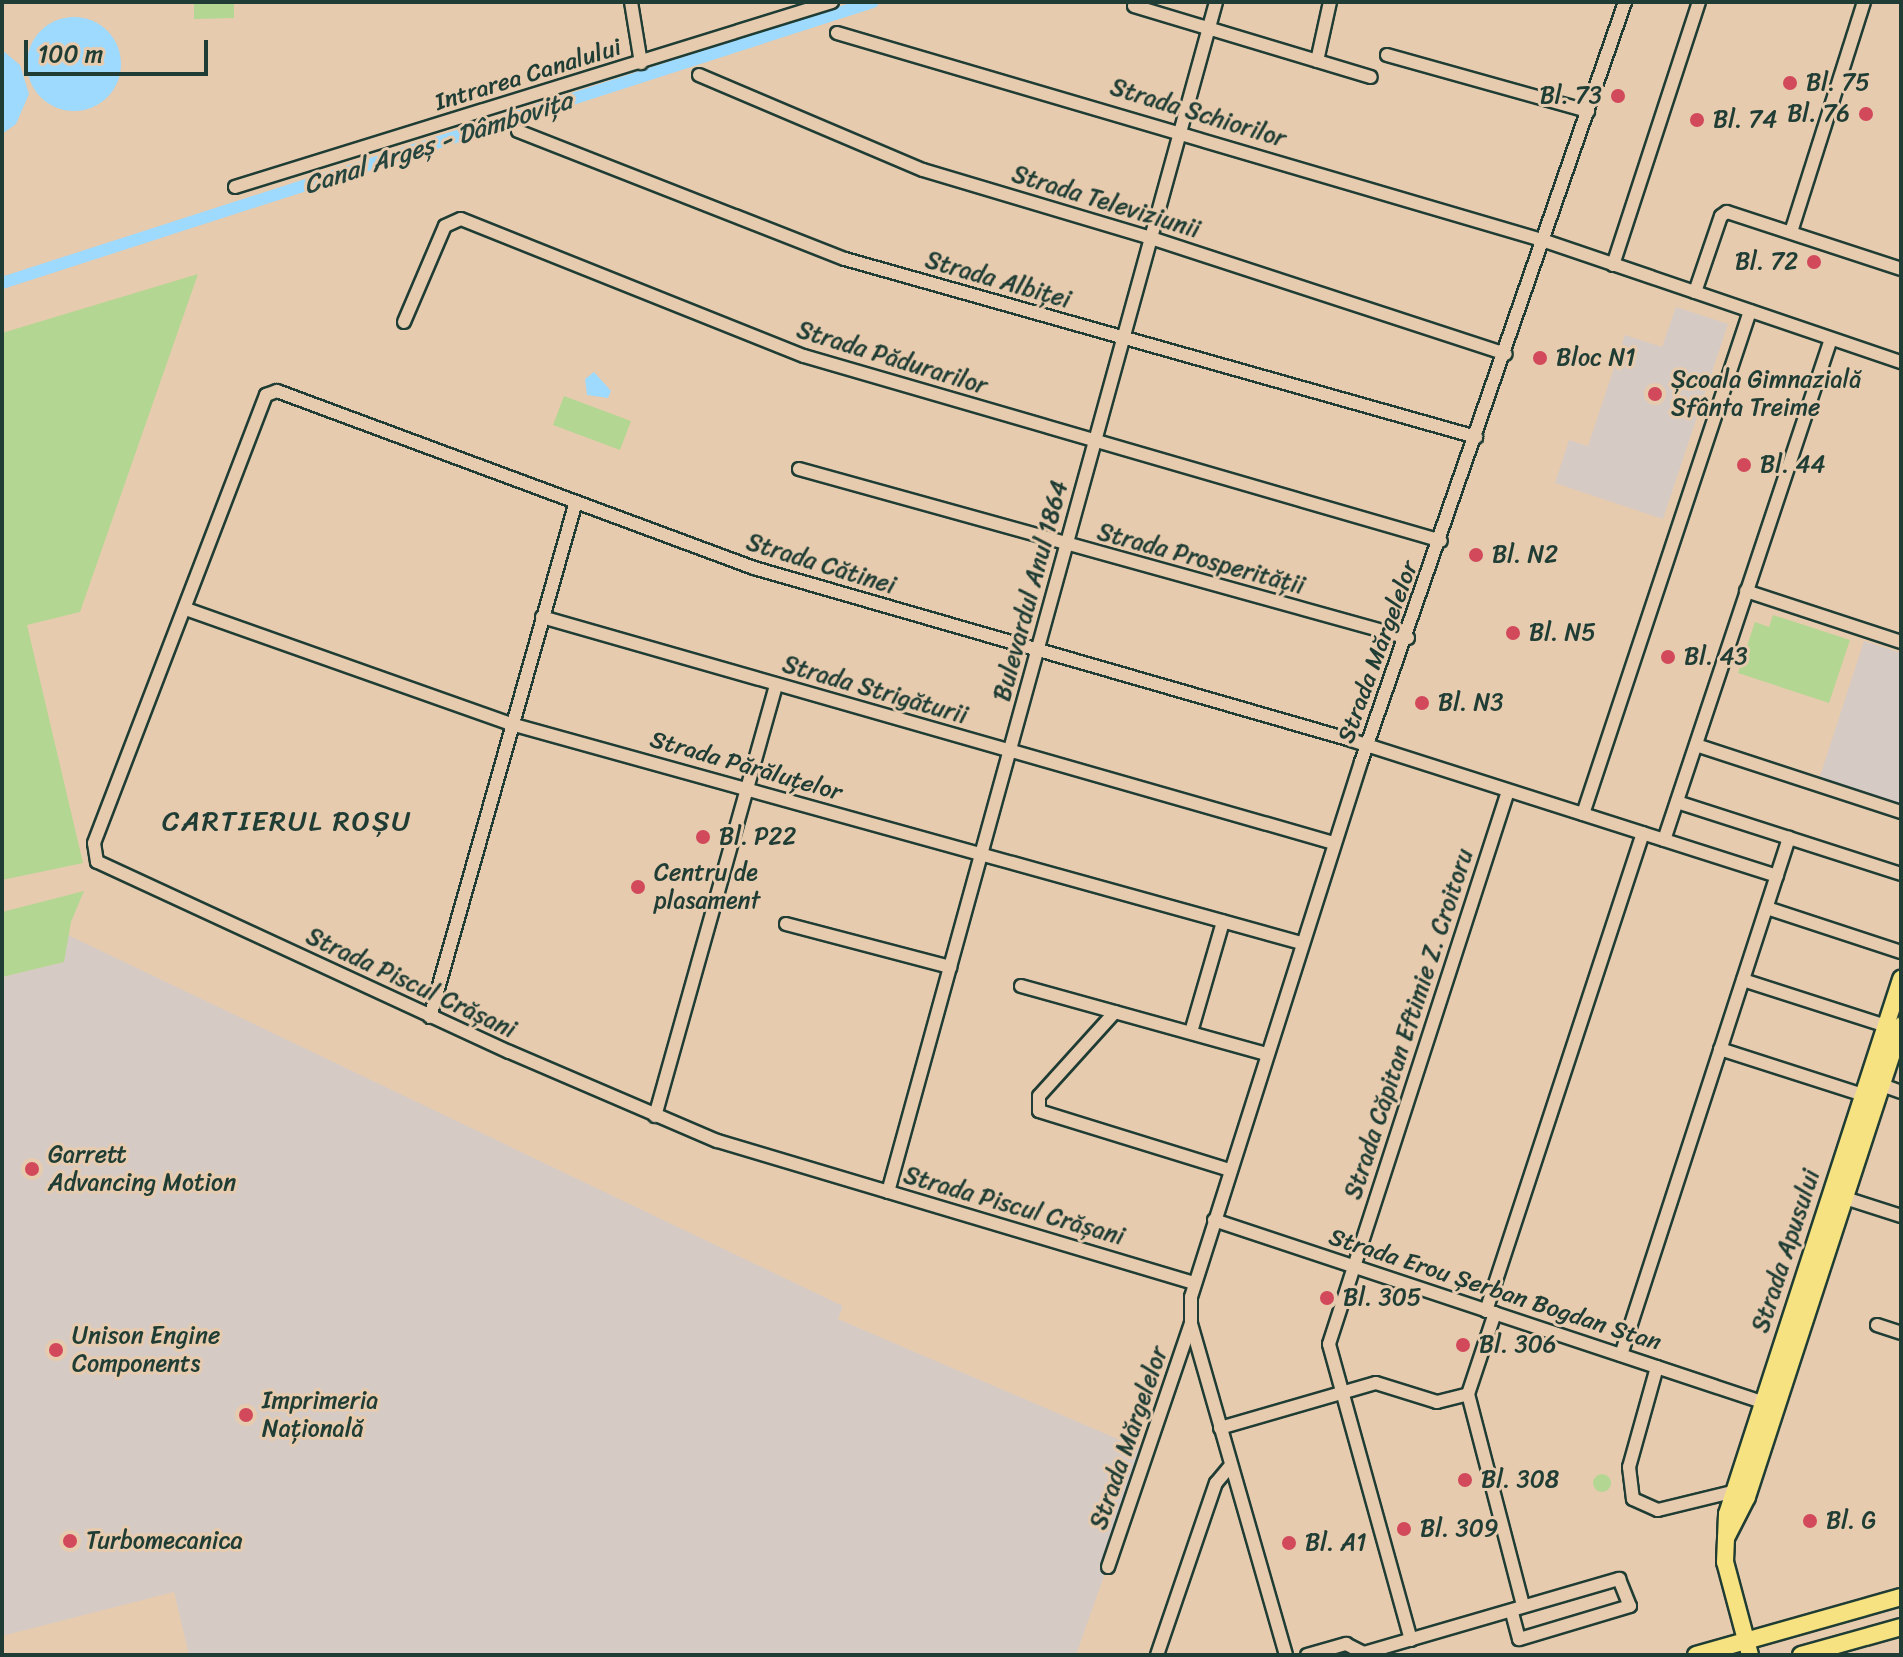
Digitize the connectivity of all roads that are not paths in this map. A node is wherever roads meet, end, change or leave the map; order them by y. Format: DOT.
graph roads {
  1 [pos="631,2"];
  2 [pos="832,2"];
  3 [pos="1216,2"];
  4 [pos="1330,2"];
  5 [pos="1625,2"];
  6 [pos="1699,2"];
  7 [pos="1864,2"];
  8 [pos="1134,6"];
  9 [pos="1209,27"];
  10 [pos="837,33"];
  11 [pos="1387,55"];
  12 [pos="1317,61"];
  13 [pos="641,63"];
  14 [pos="699,75"];
  15 [pos="1371,77"];
  16 [pos="1588,111"];
  17 [pos="1181,130"];
  18 [pos="518,131"];
  19 [pos="235,187"];
  20 [pos="1791,232"];
  21 [pos="1151,238"];
  22 [pos="1545,241"];
  23 [pos="1613,265"];
  24 [pos="1901,269"];
  25 [pos="1695,292"];
  26 [pos="1750,311"];
  27 [pos="404,322"];
  28 [pos="1123,339"];
  29 [pos="1831,339"];
  30 [pos="1506,354"];
  31 [pos="1901,362"];
  32 [pos="270,391"];
  33 [pos="1476,437"];
  34 [pos="1095,440"];
  35 [pos="799,469"];
  36 [pos="575,505"];
  37 [pos="1441,541"];
  38 [pos="1066,545"];
  39 [pos="1746,591"];
  40 [pos="186,609"];
  41 [pos="542,617"];
  42 [pos="1408,638"];
  43 [pos="1901,642"];
  44 [pos="1038,648"];
  45 [pos="776,685"];
  46 [pos="511,724"];
  47 [pos="1696,745"];
  48 [pos="1370,747"];
  49 [pos="1010,750"];
  50 [pos="747,789"];
  51 [pos="1508,791"];
  52 [pos="1677,802"];
  53 [pos="1901,812"];
  54 [pos="1583,814"];
  55 [pos="1643,833"];
  56 [pos="1789,838"];
  57 [pos="1664,840"];
  58 [pos="1334,843"];
  59 [pos="981,854"];
  60 [pos="1901,874"];
  61 [pos="1777,876"];
  62 [pos="1767,908"];
  63 [pos="1223,922"];
  64 [pos="786,924"];
  65 [pos="1301,943"];
  66 [pos="1901,952"];
  67 [pos="950,967"];
  68 [pos="1901,979"];
  69 [pos="1743,980"];
  70 [pos="1021,986"];
  71 [pos="1115,1012"];
  72 [pos="430,1017"];
  73 [pos="1895,1028"];
  74 [pos="1191,1032"];
  75 [pos="1720,1049"];
  76 [pos="1267,1054"];
  77 [pos="1901,1092"];
  78 [pos="1874,1093"];
  79 [pos="655,1116"];
  80 [pos="1230,1170"];
  81 [pos="888,1192"];
  82 [pos="1845,1198"];
  83 [pos="1901,1216"];
  84 [pos="1214,1220"];
  85 [pos="1353,1266"];
  86 [pos="1194,1283"];
  87 [pos="1491,1312"];
  88 [pos="1191,1323"];
  89 [pos="1877,1325"];
  90 [pos="1901,1333"];
  91 [pos="1621,1355"];
  92 [pos="1657,1367"];
  93 [pos="1342,1393"];
  94 [pos="1468,1394"];
  95 [pos="1769,1405"];
  96 [pos="1220,1428"];
  97 [pos="1231,1465"];
  98 [pos="1740,1494"];
  99 [pos="1108,1567"];
  100 [pos="1901,1597"];
  101 [pos="1523,1605"];
  102 [pos="1512,1612"];
  103 [pos="1901,1627"];
  104 [pos="1411,1640"];
  105 [pos="1748,1648"];
  106 [pos="1157,1655"];
  107 [pos="1286,1655"];
  108 [pos="1307,1655"];
  109 [pos="1696,1655"];
  110 [pos="1801,1655"];
  1 -- 13 [label="street"];
  2 -- 13 [label="street, Intrarea Canalului"];
  3 -- 9 [label="street, Bulevardul Anul 1864"];
  4 -- 12 [label="street"];
  5 -- 16 [label="street, Strada Mărgelelor"];
  6 -- 23 [label="street"];
  7 -- 20 [label="street"];
  8 -- 9 [label="street"];
  9 -- 12 [label="street"];
  9 -- 17 [label="street, Bulevardul Anul 1864"];
  10 -- 17 [label="street, Strada Schiorilor"];
  11 -- 16 [label="street"];
  12 -- 15 [label="street"];
  13 -- 19 [label="street, Intrarea Canalului"];
  14 -- 21 [label="street, Strada Televiziunii"];
  16 -- 22 [label="street, Strada Mărgelelor"];
  17 -- 21 [label="street, Bulevardul Anul 1864"];
  17 -- 22 [label="street, Strada Schiorilor"];
  18 -- 28 [label="street, Strada Albiței"];
  20 -- 24 [label="street"];
  20 -- 25 [label="street"];
  21 -- 28 [label="street, Bulevardul Anul 1864"];
  21 -- 30 [label="street, Strada Televiziunii"];
  22 -- 23 [label="street, Strada Schiorilor"];
  22 -- 30 [label="street, Strada Mărgelelor"];
  23 -- 25 [label="street, Strada Schiorilor"];
  25 -- 26 [label="street, Strada Schiorilor"];
  26 -- 29 [label="street, Strada Schiorilor"];
  26 -- 54 [label="street"];
  27 -- 34 [label="street, Strada Pădurarilor"];
  28 -- 33 [label="street, Strada Albiței"];
  28 -- 34 [label="street, Bulevardul Anul 1864"];
  29 -- 31 [label="street, Strada Schiorilor"];
  29 -- 39 [label="street"];
  30 -- 33 [label="street, Strada Mărgelelor"];
  32 -- 36 [label="street, Strada Cătinei"];
  32 -- 40 [label="street, Strada Piscul Crășani"];
  33 -- 37 [label="street, Strada Mărgelelor"];
  34 -- 37 [label="street, Strada Pădurarilor"];
  34 -- 38 [label="street, Bulevardul Anul 1864"];
  35 -- 38 [label="street, Strada Prosperității"];
  36 -- 41 [label="street"];
  36 -- 44 [label="street, Strada Cătinei"];
  37 -- 42 [label="street, Strada Mărgelelor"];
  38 -- 42 [label="street, Strada Prosperității"];
  38 -- 44 [label="street, Bulevardul Anul 1864"];
  39 -- 43 [label="street"];
  39 -- 47 [label="street"];
  40 -- 46 [label="street, Strada Părăluțelor"];
  40 -- 72 [label="street, Strada Piscul Crășani"];
  41 -- 45 [label="street, Strada Strigăturii"];
  41 -- 46 [label="street"];
  42 -- 48 [label="street, Strada Mărgelelor"];
  44 -- 48 [label="street, Strada Cătinei"];
  44 -- 49 [label="street, Bulevardul Anul 1864"];
  45 -- 49 [label="street, Strada Strigăturii"];
  45 -- 50 [label="street"];
  46 -- 50 [label="street, Strada Părăluțelor"];
  46 -- 72 [label="street"];
  47 -- 52 [label="street"];
  47 -- 53 [label="street"];
  48 -- 51 [label="street, Strada Cătinei"];
  48 -- 58 [label="street, Strada Mărgelelor"];
  49 -- 58 [label="street, Strada Strigăturii"];
  49 -- 59 [label="street, Bulevardul Anul 1864"];
  50 -- 59 [label="street, Strada Părăluțelor"];
  50 -- 79 [label="street"];
  51 -- 54 [label="street, Strada Cătinei"];
  51 -- 85 [label="street, Strada Căpitan Eftimie Z. Croitoru"];
  52 -- 56 [label="street"];
  52 -- 57 [label="street"];
  54 -- 55 [label="street, Strada Cătinei"];
  55 -- 57 [label="street, Strada Cătinei"];
  55 -- 87 [label="street"];
  56 -- 60 [label="street"];
  56 -- 61 [label="street"];
  57 -- 61 [label="street, Strada Cătinei"];
  58 -- 65 [label="street, Strada Mărgelelor"];
  59 -- 63 [label="street, Strada Părăluțelor"];
  59 -- 67 [label="street, Bulevardul Anul 1864"];
  61 -- 62 [label="street"];
  62 -- 66 [label="street"];
  62 -- 69 [label="street"];
  63 -- 65 [label="street, Strada Părăluțelor"];
  63 -- 74 [label="street"];
  64 -- 67 [label="street"];
  65 -- 76 [label="street, Strada Mărgelelor"];
  67 -- 81 [label="street, Bulevardul Anul 1864"];
  68 -- 73 [label="main road, Strada Apusului"];
  69 -- 73 [label="street"];
  69 -- 75 [label="street"];
  70 -- 71 [label="street"];
  71 -- 74 [label="street"];
  71 -- 80 [label="street"];
  72 -- 79 [label="street, Strada Piscul Crășani"];
  73 -- 78 [label="main road, Strada Apusului"];
  74 -- 76 [label="street"];
  75 -- 78 [label="street"];
  75 -- 91 [label="street"];
  76 -- 80 [label="street, Strada Mărgelelor"];
  77 -- 78 [label="street"];
  78 -- 82 [label="main road, Strada Apusului"];
  78 -- 95 [label="main road, Strada Apusului"];
  79 -- 81 [label="street, Strada Piscul Crășani"];
  80 -- 84 [label="street, Strada Mărgelelor"];
  81 -- 86 [label="street, Strada Piscul Crășani"];
  82 -- 83 [label="street"];
  82 -- 95 [label="main road, Strada Apusului"];
  84 -- 85 [label="street, Strada Erou Șerban Bogdan Stan"];
  84 -- 86 [label="street, Strada Mărgelelor"];
  85 -- 87 [label="street, Strada Erou Șerban Bogdan Stan"];
  85 -- 93 [label="street, Strada Căpitan Eftimie Z. Croitoru"];
  86 -- 88 [label="street, Strada Mărgelelor"];
  87 -- 91 [label="street, Strada Erou Șerban Bogdan Stan"];
  87 -- 94 [label="street"];
  88 -- 96 [label="street, Strada Mărgelelor"];
  88 -- 99 [label="street, Strada Mărgelelor"];
  89 -- 90 [label="street"];
  91 -- 92 [label="street, Strada Erou Șerban Bogdan Stan"];
  92 -- 95 [label="street, Strada Erou Șerban Bogdan Stan"];
  92 -- 98 [label="street"];
  93 -- 94 [label="street"];
  93 -- 96 [label="street"];
  93 -- 104 [label="street, Strada Căpitan Eftimie Z. Croitoru"];
  94 -- 101 [label="street"];
  95 -- 98 [label="main road, Strada Apusului"];
  96 -- 97 [label="street, Strada Mărgelelor"];
  97 -- 106 [label="street"];
  97 -- 107 [label="street, Strada Mărgelelor"];
  98 -- 105 [label="main road, Strada Apusului"];
  100 -- 105 [label="main road"];
  101 -- 102 [label="street"];
  101 -- 102 [label="street"];
  102 -- 104 [label="street"];
  103 -- 110 [label="main road"];
  104 -- 108 [label="street"];
  105 -- 109 [label="main road"];
}
